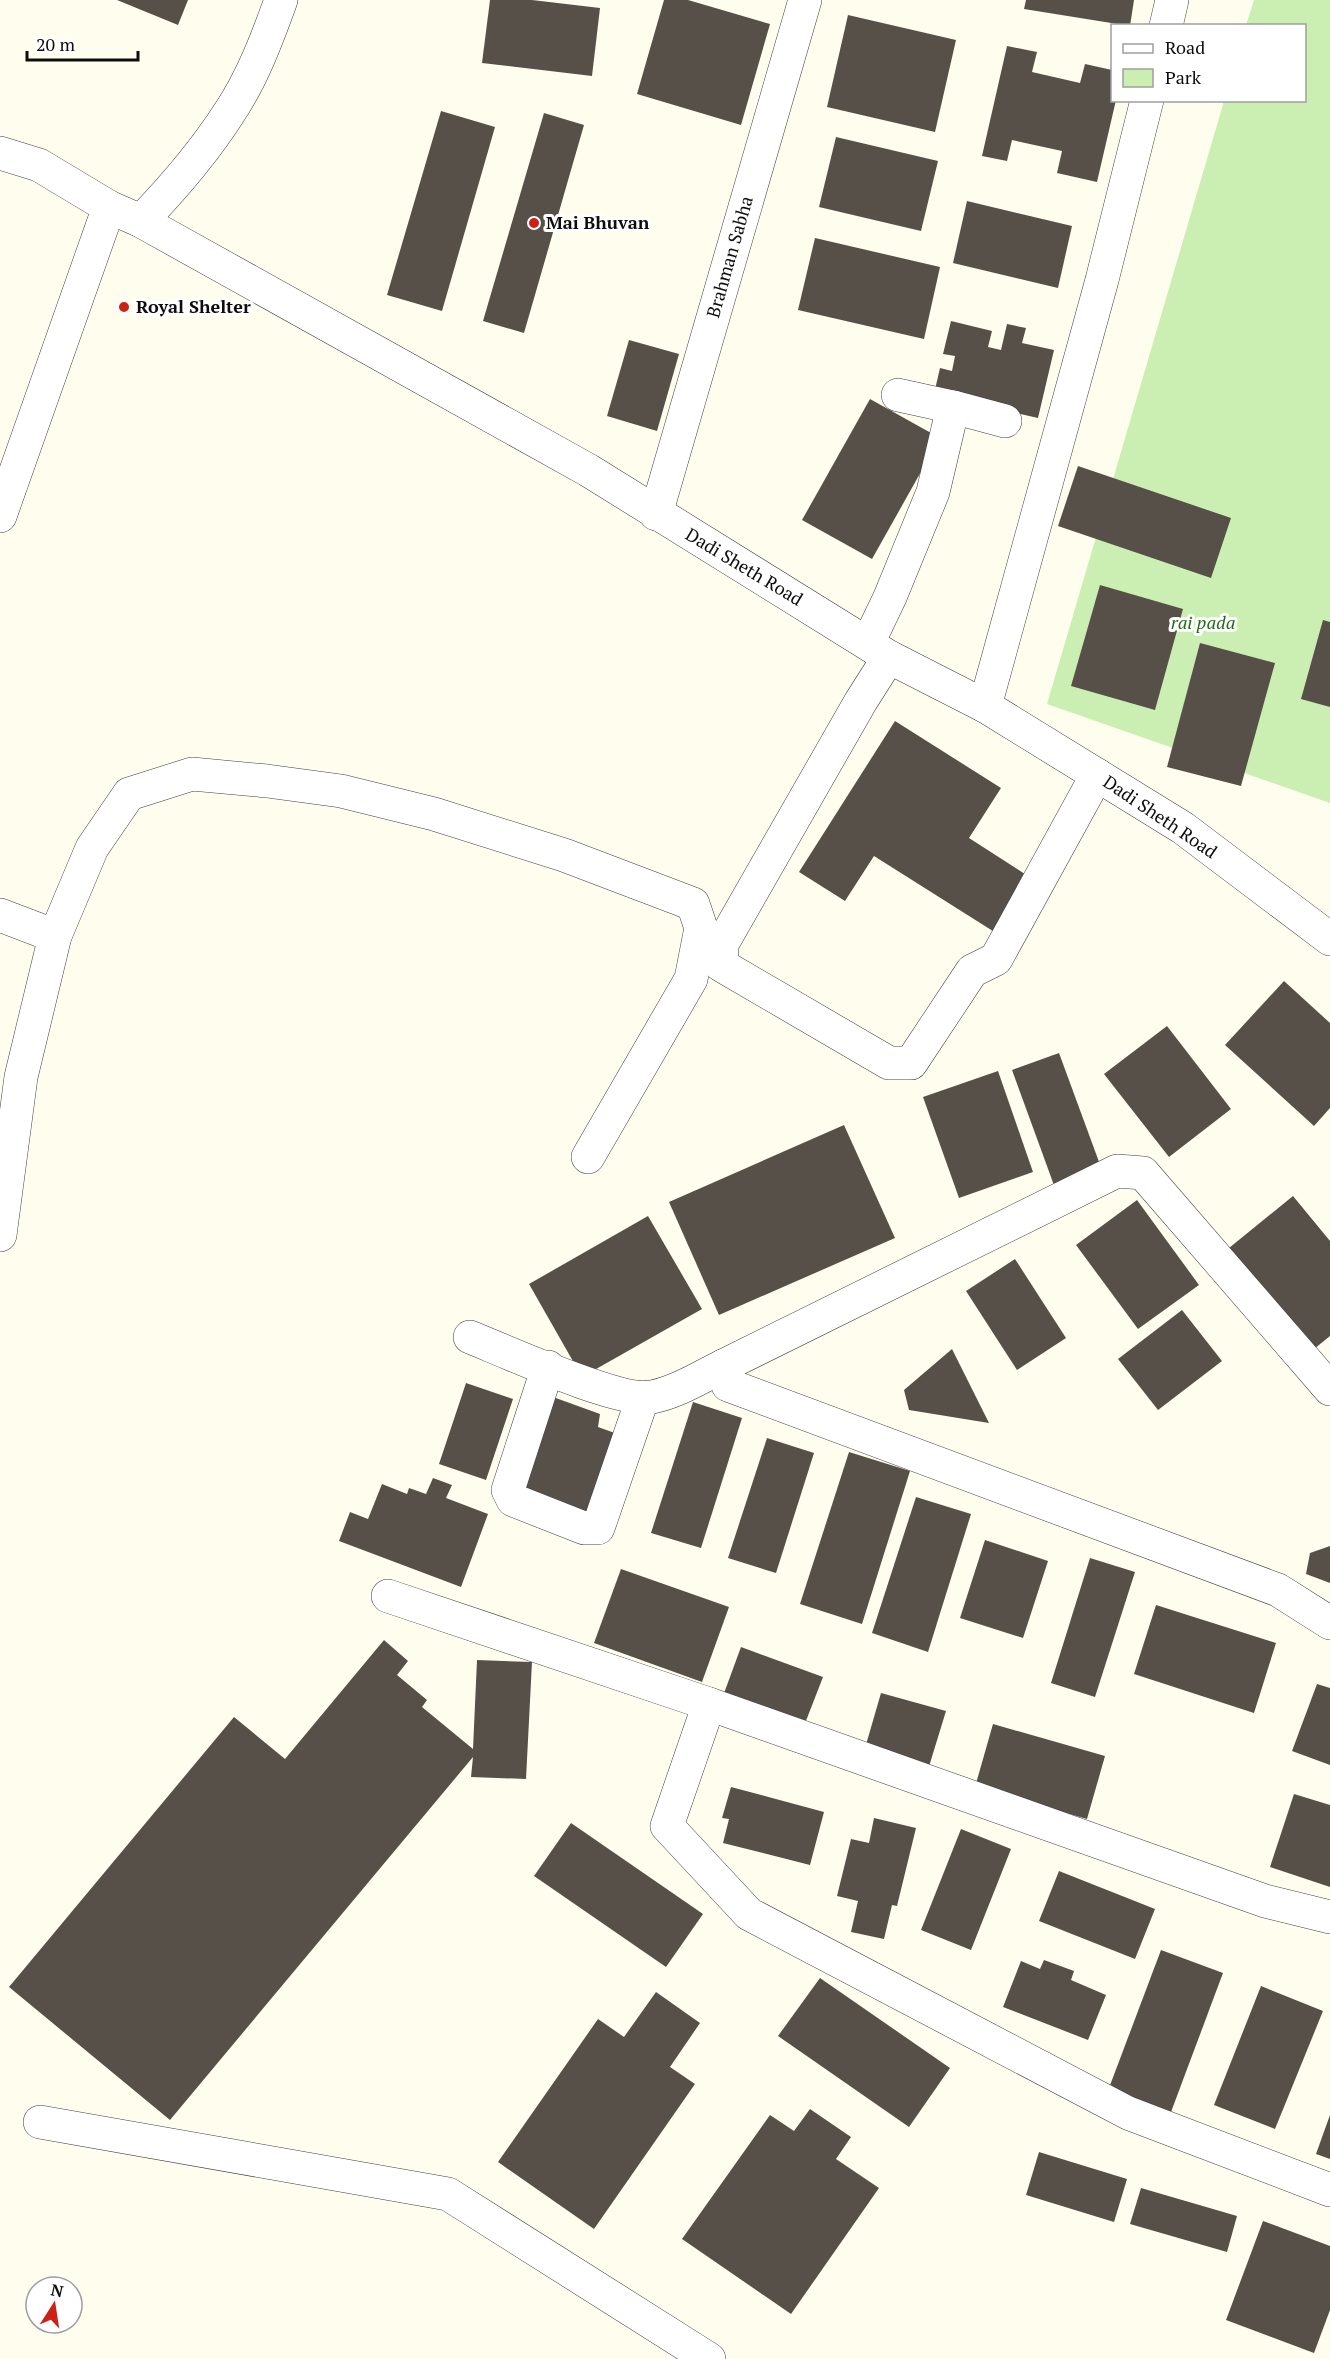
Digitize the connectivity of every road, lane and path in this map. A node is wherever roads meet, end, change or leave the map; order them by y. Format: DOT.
graph roads {
  1 [pos="281,0"];
  2 [pos="805,0"];
  3 [pos="1172,0"];
  4 [pos="1166,24"];
  5 [pos="1146,102"];
  6 [pos="0,153"];
  7 [pos="109,207"];
  8 [pos="141,221"];
  9 [pos="898,395"];
  10 [pos="953,407"];
  11 [pos="1005,421"];
  12 [pos="656,514"];
  13 [pos="0,516"];
  14 [pos="879,650"];
  15 [pos="985,705"];
  16 [pos="1097,775"];
  17 [pos="0,915"];
  18 [pos="55,936"];
  19 [pos="1330,939"];
  20 [pos="588,1157"];
  21 [pos="0,1235"];
  22 [pos="471,1337"];
  23 [pos="723,1366"];
  24 [pos="545,1376"];
  25 [pos="1330,1389"];
  26 [pos="640,1406"];
  27 [pos="388,1596"];
  28 [pos="1330,1623"];
  29 [pos="709,1704"];
  30 [pos="1330,1917"];
  31 [pos="40,2122"];
  32 [pos="1330,2190"];
  33 [pos="709,2359"];
  1 -- 8 [label="street"];
  2 -- 12 [label="street, Brahman Sabha"];
  3 -- 4 [label="street"];
  5 -- 15 [label="street"];
  6 -- 7 [label="street, Dadi Sheth Road"];
  7 -- 8 [label="street, Dadi Sheth Road"];
  7 -- 13 [label="street"];
  8 -- 12 [label="street, Dadi Sheth Road"];
  9 -- 10 [label="street"];
  10 -- 11 [label="street"];
  10 -- 14 [label="street"];
  12 -- 14 [label="street, Dadi Sheth Road"];
  14 -- 15 [label="street, Dadi Sheth Road"];
  14 -- 16 [label="street"];
  15 -- 16 [label="street, Dadi Sheth Road"];
  16 -- 19 [label="street, Dadi Sheth Road"];
  17 -- 18 [label="street"];
  18 -- 20 [label="street"];
  18 -- 21 [label="street"];
  22 -- 24 [label="street"];
  23 -- 25 [label="street"];
  23 -- 26 [label="street"];
  23 -- 28 [label="street"];
  24 -- 26 [label="street"];
  24 -- 26 [label="street"];
  27 -- 29 [label="street"];
  29 -- 30 [label="street"];
  29 -- 32 [label="street"];
  31 -- 33 [label="street"];
}
